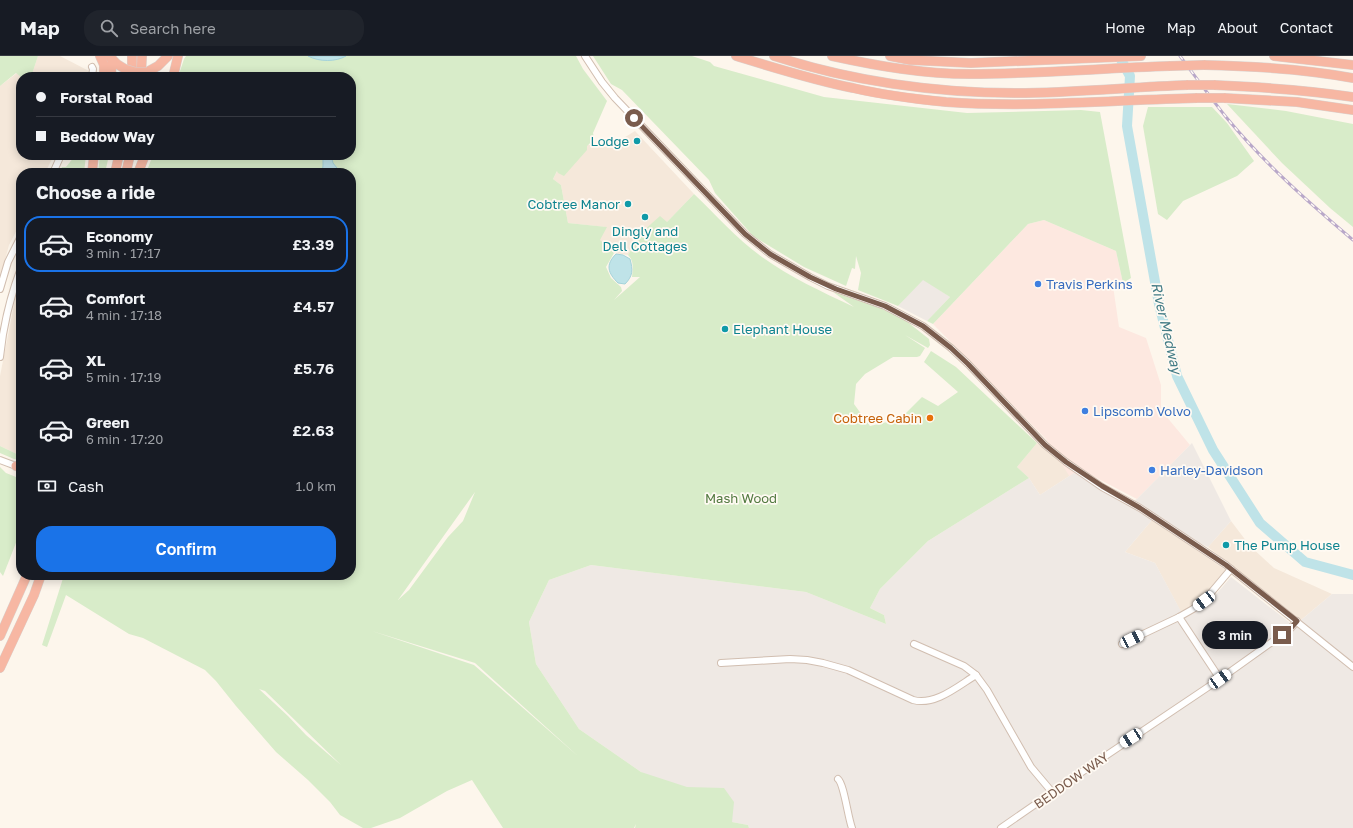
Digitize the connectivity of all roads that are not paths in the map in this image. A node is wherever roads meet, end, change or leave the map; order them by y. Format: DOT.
graph roads {
  1 [pos="100,56"];
  2 [pos="132,56"];
  3 [pos="142,56"];
  4 [pos="168,56"];
  5 [pos="171,56"];
  6 [pos="178,56"];
  7 [pos="585,56"];
  8 [pos="736,56"];
  9 [pos="774,56"];
  10 [pos="832,56"];
  11 [pos="890,56"];
  12 [pos="1141,56"];
  13 [pos="1274,56"];
  14 [pos="110,58"];
  15 [pos="1353,65"];
  16 [pos="92,67"];
  17 [pos="93,72"];
  18 [pos="104,72"];
  19 [pos="111,72"];
  20 [pos="132,72"];
  21 [pos="135,72"];
  22 [pos="144,72"];
  23 [pos="148,72"];
  24 [pos="169,72"];
  25 [pos="174,72"];
  26 [pos="1353,78"];
  27 [pos="1353,97"];
  28 [pos="1353,110"];
  29 [pos="16,246"];
  30 [pos="16,280"];
  31 [pos="0,289"];
  32 [pos="0,358"];
  33 [pos="0,460"];
  34 [pos="16,465"];
  35 [pos="1231,569"];
  36 [pos="25,580"];
  37 [pos="39,580"];
  38 [pos="1179,617"];
  39 [pos="1297,621"];
  40 [pos="0,636"];
  41 [pos="914,644"];
  42 [pos="1122,644"];
  43 [pos="721,663"];
  44 [pos="0,667"];
  45 [pos="1353,667"];
  46 [pos="976,675"];
  47 [pos="1220,679"];
  48 [pos="838,779"];
  49 [pos="1052,792"];
  50 [pos="852,828"];
  51 [pos="1001,828"];
  1 -- 18 [label="highway"];
  2 -- 20 [label="highway"];
  3 -- 22 [label="highway"];
  4 -- 23 [label="highway"];
  5 -- 24 [label="highway"];
  6 -- 25 [label="highway"];
  7 -- 35 [label="street"];
  8 -- 28 [label="highway, bridge"];
  9 -- 27 [label="highway, bridge"];
  10 -- 26 [label="highway, bridge"];
  11 -- 12 [label="highway"];
  13 -- 15 [label="highway"];
  14 -- 19 [label="highway"];
  14 -- 21 [label="highway, bridge"];
  16 -- 17 [label="street"];
  29 -- 31 [label="street"];
  30 -- 32 [label="street"];
  33 -- 34 [label="street"];
  35 -- 38 [label="street"];
  35 -- 39 [label="street"];
  36 -- 40 [label="highway"];
  37 -- 44 [label="highway"];
  38 -- 42 [label="street"];
  38 -- 47 [label="street"];
  39 -- 45 [label="street"];
  39 -- 47 [label="street, BEDDOW WAY"];
  41 -- 46 [label="street"];
  43 -- 46 [label="street"];
  46 -- 49 [label="street"];
  47 -- 49 [label="street, BEDDOW WAY"];
  48 -- 50 [label="street"];
  49 -- 51 [label="street, BEDDOW WAY"];
}
